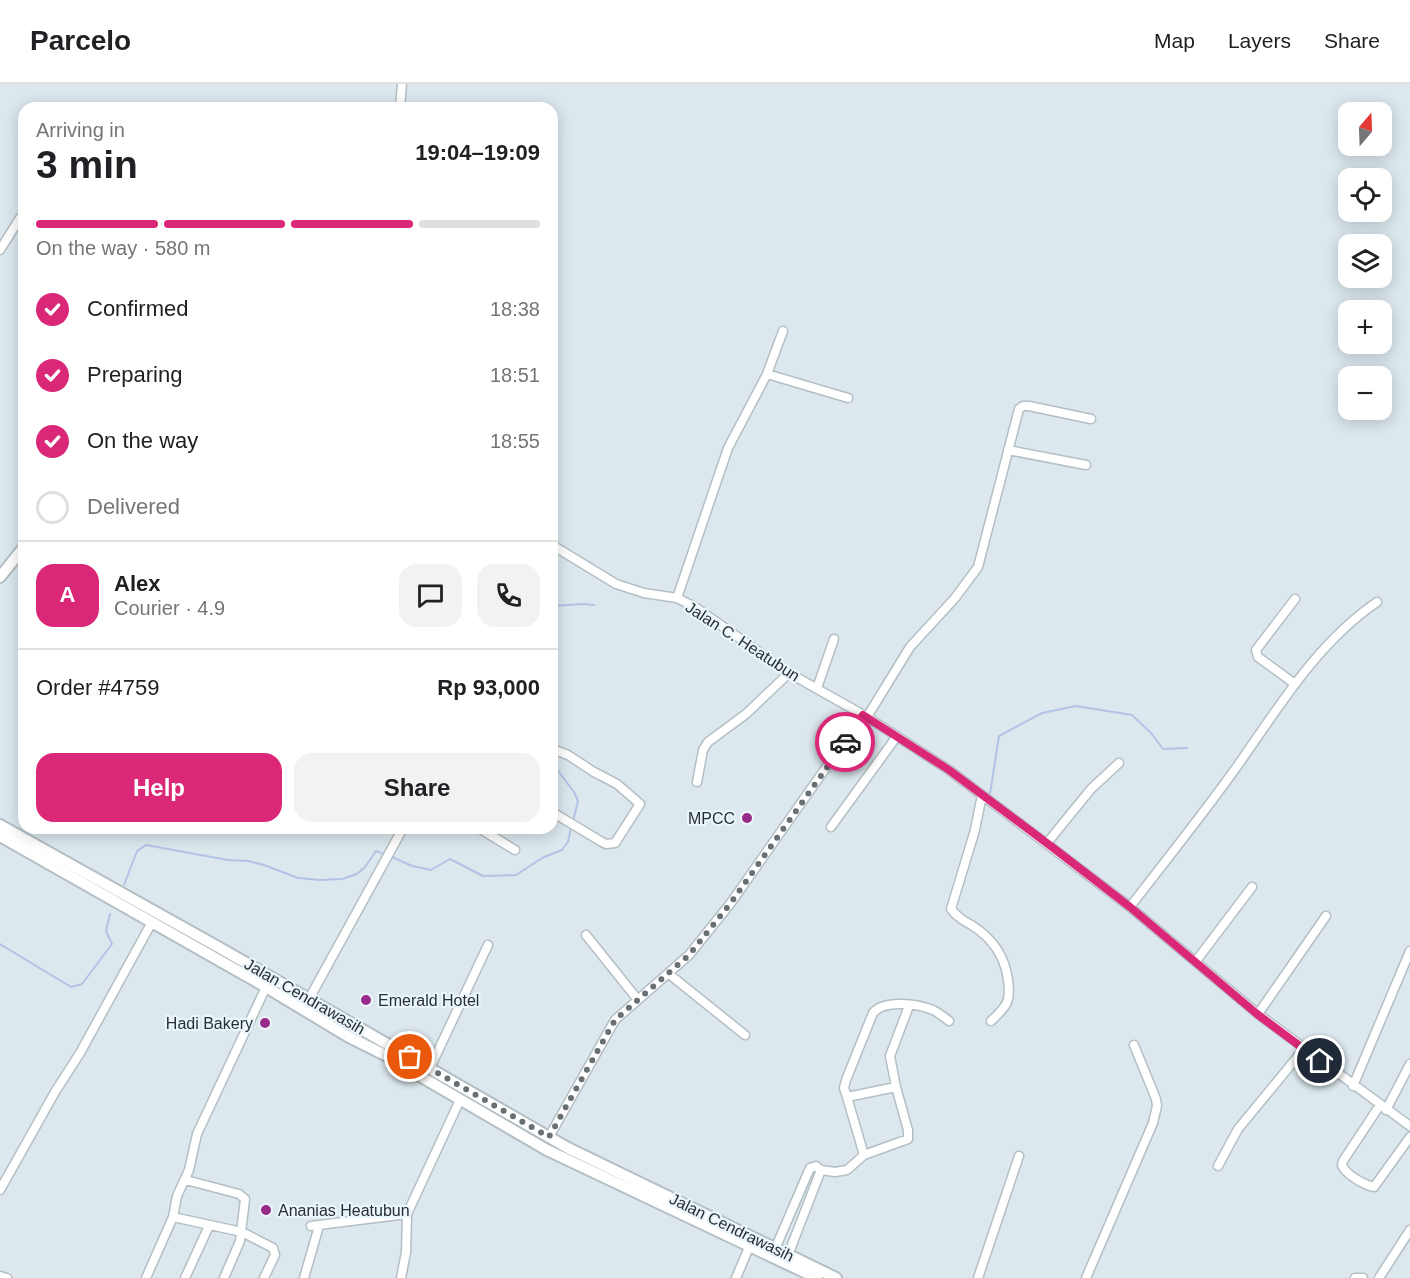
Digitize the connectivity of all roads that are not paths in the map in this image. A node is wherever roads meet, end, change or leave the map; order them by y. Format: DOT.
graph roads {
  1 [pos="402,84"];
  2 [pos="400,102"];
  3 [pos="18,222"];
  4 [pos="0,250"];
  5 [pos="783,331"];
  6 [pos="767,374"];
  7 [pos="848,398"];
  8 [pos="1091,419"];
  9 [pos="1008,450"];
  10 [pos="1086,465"];
  11 [pos="558,549"];
  12 [pos="18,554"];
  13 [pos="0,577"];
  14 [pos="677,598"];
  15 [pos="1295,599"];
  16 [pos="1377,602"];
  17 [pos="834,639"];
  18 [pos="789,673"];
  19 [pos="1295,684"];
  20 [pos="817,688"];
  21 [pos="865,716"];
  22 [pos="897,736"];
  23 [pos="558,751"];
  24 [pos="1119,763"];
  25 [pos="697,782"];
  26 [pos="982,795"];
  27 [pos="558,816"];
  28 [pos="0,825"];
  29 [pos="831,827"];
  30 [pos="400,834"];
  31 [pos="489,834"];
  32 [pos="0,836"];
  33 [pos="1047,843"];
  34 [pos="515,850"];
  35 [pos="1252,887"];
  36 [pos="1130,907"];
  37 [pos="1326,916"];
  38 [pos="152,922"];
  39 [pos="586,935"];
  40 [pos="488,945"];
  41 [pos="1410,951"];
  42 [pos="1196,961"];
  43 [pos="669,974"];
  44 [pos="266,987"];
  45 [pos="309,999"];
  46 [pos="638,1000"];
  47 [pos="909,1005"];
  48 [pos="1257,1014"];
  49 [pos="949,1021"];
  50 [pos="991,1021"];
  51 [pos="745,1035"];
  52 [pos="1134,1045"];
  53 [pos="1304,1049"];
  54 [pos="1410,1064"];
  55 [pos="430,1068"];
  56 [pos="1353,1086"];
  57 [pos="896,1087"];
  58 [pos="847,1097"];
  59 [pos="460,1100"];
  60 [pos="1383,1108"];
  61 [pos="1410,1126"];
  62 [pos="549,1137"];
  63 [pos="1410,1137"];
  64 [pos="864,1155"];
  65 [pos="1019,1156"];
  66 [pos="1218,1166"];
  67 [pos="821,1170"];
  68 [pos="186,1180"];
  69 [pos="0,1190"];
  70 [pos="407,1214"];
  71 [pos="173,1217"];
  72 [pos="209,1226"];
  73 [pos="1410,1230"];
  74 [pos="242,1232"];
  75 [pos="750,1245"];
  76 [pos="775,1249"];
  77 [pos="788,1255"];
  78 [pos="0,1276"];
  79 [pos="7,1278"];
  80 [pos="146,1278"];
  81 [pos="186,1278"];
  82 [pos="224,1278"];
  83 [pos="264,1278"];
  84 [pos="304,1278"];
  85 [pos="401,1278"];
  86 [pos="736,1278"];
  87 [pos="817,1278"];
  88 [pos="836,1278"];
  89 [pos="978,1278"];
  90 [pos="1086,1278"];
  91 [pos="1355,1278"];
  92 [pos="1363,1278"];
  93 [pos="1379,1278"];
  1 -- 2 [label="street"];
  3 -- 4 [label="street"];
  5 -- 6 [label="street"];
  6 -- 7 [label="street"];
  6 -- 14 [label="street"];
  8 -- 9 [label="street"];
  9 -- 10 [label="street"];
  9 -- 21 [label="street"];
  11 -- 14 [label="street, Jalan C. Heatubun"];
  12 -- 13 [label="main road"];
  14 -- 18 [label="street, Jalan C. Heatubun"];
  15 -- 19 [label="street"];
  16 -- 19 [label="street"];
  17 -- 20 [label="street"];
  18 -- 20 [label="street, Jalan C. Heatubun"];
  18 -- 25 [label="street"];
  19 -- 36 [label="street"];
  20 -- 21 [label="street, Jalan C. Heatubun"];
  21 -- 22 [label="street, Jalan C. Heatubun"];
  21 -- 43 [label="street"];
  22 -- 26 [label="street, Jalan C. Heatubun"];
  22 -- 29 [label="street"];
  23 -- 27 [label="street"];
  24 -- 33 [label="street"];
  26 -- 33 [label="street, Jalan C. Heatubun"];
  26 -- 50 [label="street"];
  28 -- 45 [label="main road, Jalan Cendrawasih"];
  30 -- 45 [label="street"];
  31 -- 34 [label="street"];
  32 -- 38 [label="main road, Jalan Cendrawasih"];
  33 -- 36 [label="street, Jalan C. Heatubun"];
  35 -- 42 [label="street"];
  36 -- 42 [label="street, Jalan C. Heatubun"];
  37 -- 48 [label="street"];
  38 -- 44 [label="main road, Jalan Cendrawasih"];
  38 -- 69 [label="street"];
  39 -- 46 [label="street"];
  40 -- 55 [label="street"];
  41 -- 56 [label="street"];
  42 -- 48 [label="street, Jalan C. Heatubun"];
  43 -- 46 [label="street"];
  43 -- 51 [label="street"];
  44 -- 59 [label="main road, Jalan Cendrawasih"];
  44 -- 68 [label="street"];
  45 -- 55 [label="main road, Jalan Cendrawasih"];
  46 -- 62 [label="street"];
  47 -- 49 [label="street"];
  47 -- 57 [label="street"];
  47 -- 58 [label="street"];
  48 -- 53 [label="street, Jalan C. Heatubun"];
  52 -- 90 [label="street"];
  53 -- 56 [label="street, Jalan C. Heatubun"];
  53 -- 66 [label="street"];
  54 -- 60 [label="street"];
  55 -- 62 [label="main road, Jalan Cendrawasih"];
  56 -- 60 [label="street, Jalan C. Heatubun"];
  57 -- 58 [label="street"];
  57 -- 64 [label="street"];
  58 -- 64 [label="street"];
  59 -- 70 [label="street"];
  59 -- 75 [label="main road, Jalan Cendrawasih"];
  60 -- 61 [label="street, Jalan C. Heatubun"];
  60 -- 63 [label="street"];
  62 -- 76 [label="main road, Jalan Cendrawasih"];
  64 -- 67 [label="street"];
  65 -- 89 [label="street"];
  67 -- 76 [label="street"];
  67 -- 77 [label="street"];
  68 -- 71 [label="street"];
  68 -- 74 [label="street"];
  70 -- 84 [label="street"];
  70 -- 85 [label="street"];
  71 -- 72 [label="street"];
  71 -- 80 [label="street"];
  72 -- 74 [label="street"];
  72 -- 81 [label="street"];
  73 -- 93 [label="street"];
  74 -- 82 [label="street"];
  74 -- 83 [label="street"];
  75 -- 86 [label="street"];
  75 -- 87 [label="main road, Jalan Cendrawasih"];
  76 -- 77 [label="main road, Jalan Cendrawasih"];
  77 -- 88 [label="main road, Jalan Cendrawasih"];
  78 -- 79 [label="street"];
  91 -- 92 [label="street"];
}
